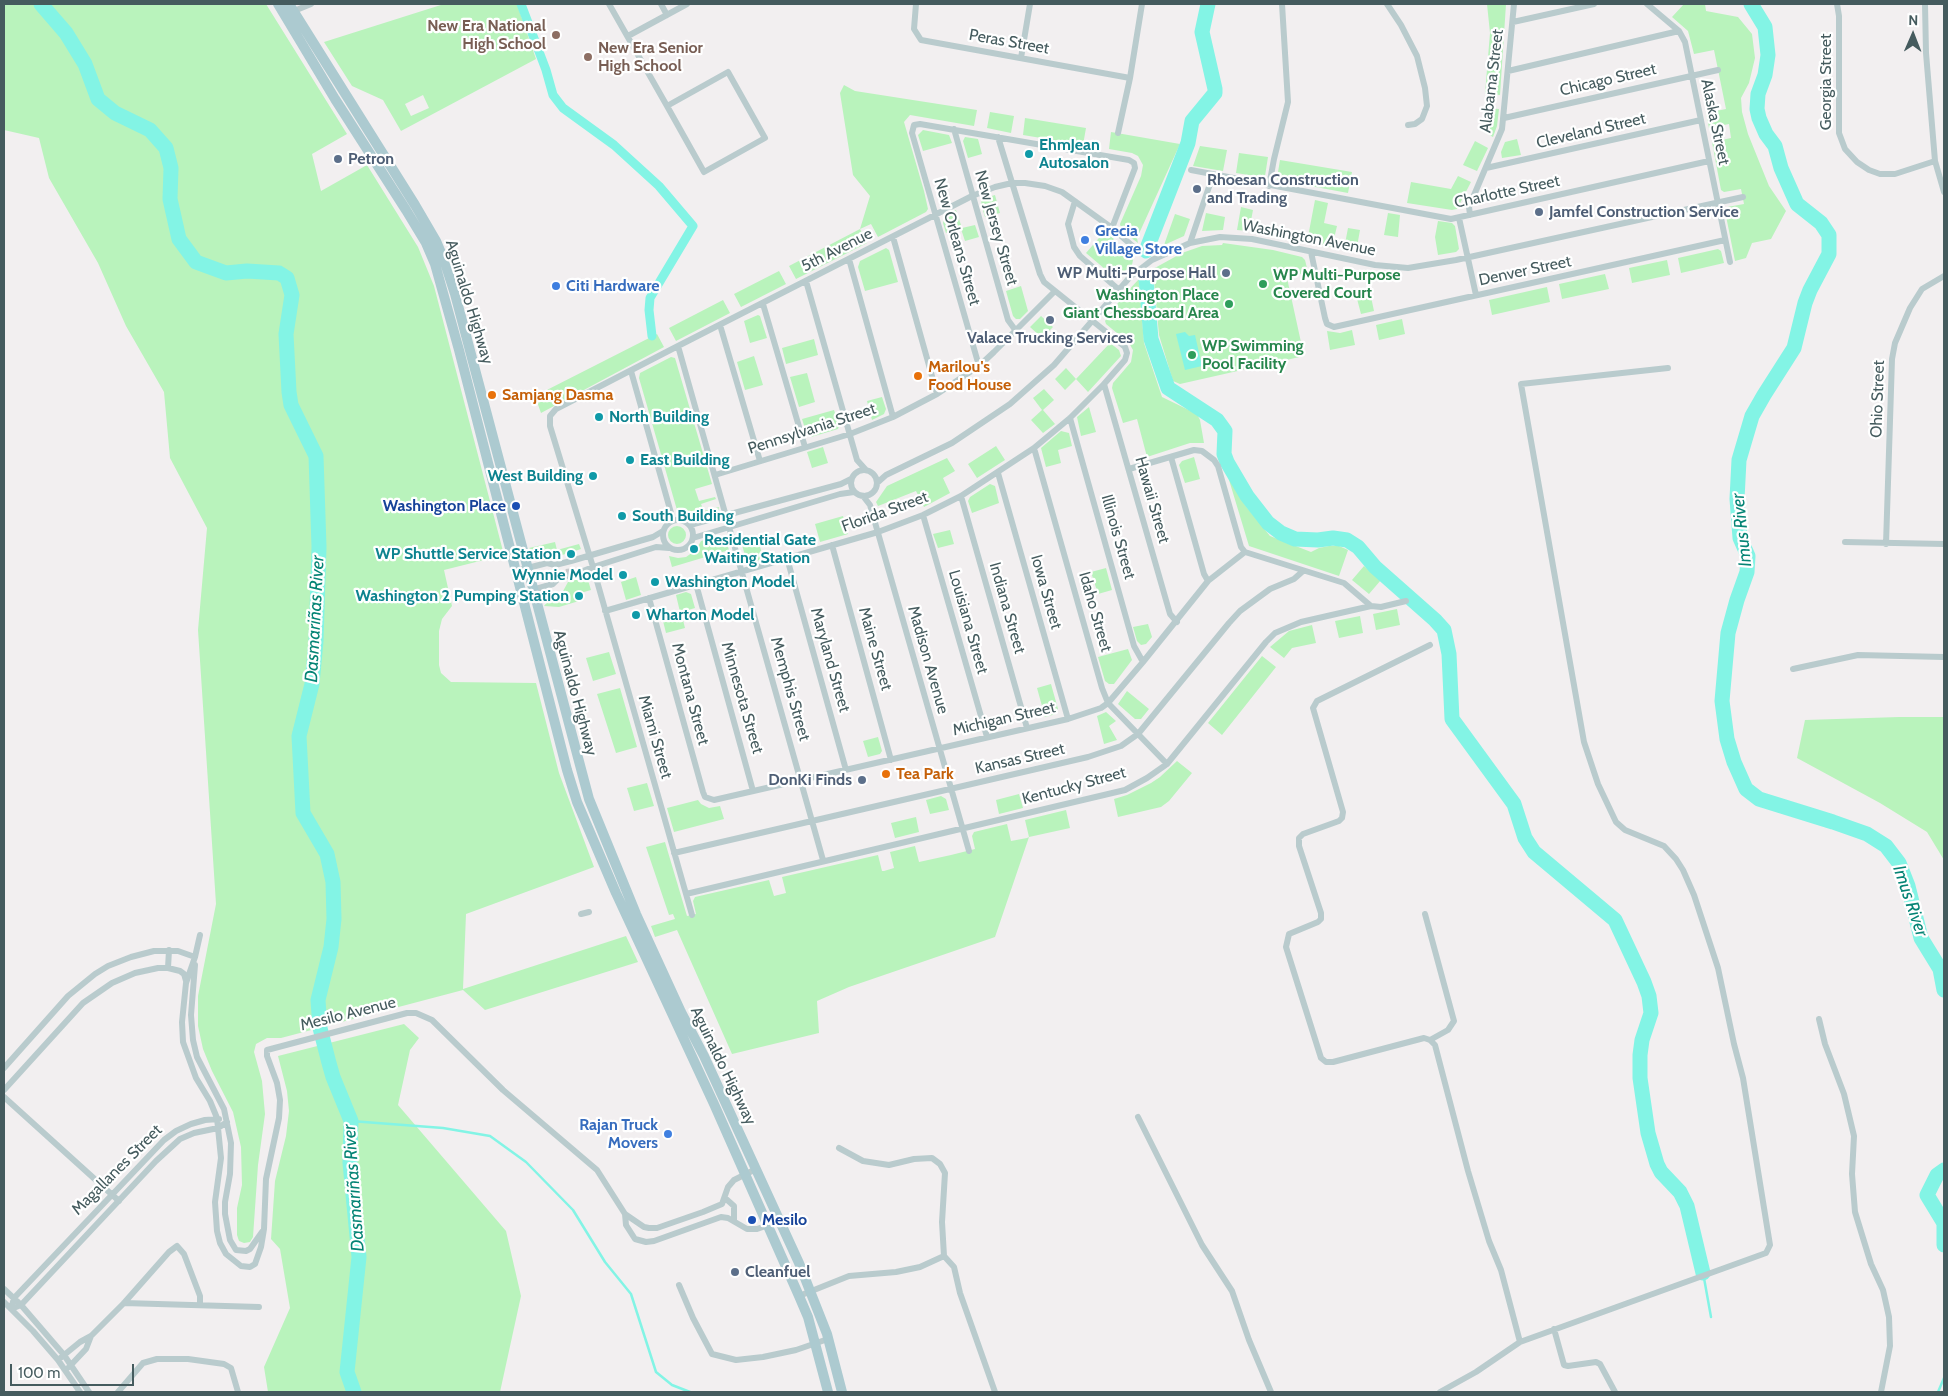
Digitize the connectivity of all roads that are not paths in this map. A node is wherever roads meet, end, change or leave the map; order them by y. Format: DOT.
graph roads {
  1 [pos="278,4"];
  2 [pos="311,4"];
  3 [pos="610,4"];
  4 [pos="661,4"];
  5 [pos="686,4"];
  6 [pos="916,4"];
  7 [pos="1030,4"];
  8 [pos="1142,4"];
  9 [pos="1282,4"];
  10 [pos="1387,4"];
  11 [pos="1514,4"];
  12 [pos="1594,4"];
  13 [pos="1647,4"];
  14 [pos="1837,4"];
  15 [pos="1926,4"];
  16 [pos="291,7"];
  17 [pos="667,15"];
  18 [pos="1513,22"];
  19 [pos="1679,31"];
  20 [pos="303,36"];
  21 [pos="628,36"];
  22 [pos="1021,58"];
  23 [pos="1718,70"];
  24 [pos="1508,71"];
  25 [pos="1692,76"];
  26 [pos="1130,78"];
  27 [pos="667,106"];
  28 [pos="1504,118"];
  29 [pos="1701,120"];
  30 [pos="1408,125"];
  31 [pos="954,130"];
  32 [pos="1118,133"];
  33 [pos="998,137"];
  34 [pos="1709,160"];
  35 [pos="1934,161"];
  36 [pos="1486,168"];
  37 [pos="1191,170"];
  38 [pos="1213,175"];
  39 [pos="1012,183"];
  40 [pos="1269,186"];
  41 [pos="1944,192"];
  42 [pos="972,196"];
  43 [pos="1743,197"];
  44 [pos="1075,201"];
  45 [pos="1718,202"];
  46 [pos="935,215"];
  47 [pos="1470,215"];
  48 [pos="1459,218"];
  49 [pos="1112,228"];
  50 [pos="893,237"];
  51 [pos="1725,240"];
  52 [pos="1190,243"];
  53 [pos="1136,249"];
  54 [pos="1311,252"];
  55 [pos="1468,257"];
  56 [pos="849,259"];
  57 [pos="1730,262"];
  58 [pos="1944,276"];
  59 [pos="806,282"];
  60 [pos="1118,289"];
  61 [pos="1055,291"];
  62 [pos="1476,296"];
  63 [pos="763,304"];
  64 [pos="1093,321"];
  65 [pos="720,325"];
  66 [pos="1016,331"];
  67 [pos="678,346"];
  68 [pos="464,349"];
  69 [pos="979,366"];
  70 [pos="1668,368"];
  71 [pos="631,371"];
  72 [pos="1104,384"];
  73 [pos="937,394"];
  74 [pos="550,416"];
  75 [pos="893,417"];
  76 [pos="1070,418"];
  77 [pos="850,434"];
  78 [pos="805,447"];
  79 [pos="1034,448"];
  80 [pos="1171,457"];
  81 [pos="857,460"];
  82 [pos="760,461"];
  83 [pos="1128,469"];
  84 [pos="866,470"];
  85 [pos="856,472"];
  86 [pos="998,473"];
  87 [pos="715,475"];
  88 [pos="874,475"];
  89 [pos="886,476"];
  90 [pos="851,480"];
  91 [pos="877,482"];
  92 [pos="854,492"];
  93 [pos="871,494"];
  94 [pos="863,496"];
  95 [pos="960,496"];
  96 [pos="870,505"];
  97 [pos="923,515"];
  98 [pos="726,516"];
  99 [pos="674,520"];
  100 [pos="690,525"];
  101 [pos="729,526"];
  102 [pos="663,531"];
  103 [pos="878,532"];
  104 [pos="693,538"];
  105 [pos="1844,542"];
  106 [pos="1886,544"];
  107 [pos="1944,544"];
  108 [pos="832,545"];
  109 [pos="669,548"];
  110 [pos="1245,552"];
  111 [pos="590,556"];
  112 [pos="786,558"];
  113 [pos="554,565"];
  114 [pos="593,567"];
  115 [pos="527,568"];
  116 [pos="516,571"];
  117 [pos="742,571"];
  118 [pos="1303,571"];
  119 [pos="558,578"];
  120 [pos="1208,581"];
  121 [pos="696,584"];
  122 [pos="532,590"];
  123 [pos="522,593"];
  124 [pos="649,598"];
  125 [pos="1406,601"];
  126 [pos="1371,606"];
  127 [pos="605,611"];
  128 [pos="1177,622"];
  129 [pos="1430,645"];
  130 [pos="1944,657"];
  131 [pos="1143,662"];
  132 [pos="1793,669"];
  133 [pos="1108,703"];
  134 [pos="1068,719"];
  135 [pos="1027,728"];
  136 [pos="1138,734"];
  137 [pos="987,738"];
  138 [pos="940,749"];
  139 [pos="892,760"];
  140 [pos="1167,764"];
  141 [pos="846,770"];
  142 [pos="801,780"];
  143 [pos="951,789"];
  144 [pos="753,791"];
  145 [pos="705,797"];
  146 [pos="812,821"];
  147 [pos="962,829"];
  148 [pos="969,851"];
  149 [pos="674,853"];
  150 [pos="823,860"];
  151 [pos="626,890"];
  152 [pos="616,893"];
  153 [pos="686,894"];
  154 [pos="589,912"];
  155 [pos="582,914"];
  156 [pos="1425,914"];
  157 [pos="692,915"];
  158 [pos="200,935"];
  159 [pos="169,950"];
  160 [pos="196,957"];
  161 [pos="168,968"];
  162 [pos="186,983"];
  163 [pos="1819,1020"];
  164 [pos="1430,1040"];
  165 [pos="4,1068"];
  166 [pos="4,1090"];
  167 [pos="4,1097"];
  168 [pos="1138,1117"];
  169 [pos="217,1118"];
  170 [pos="227,1122"];
  171 [pos="218,1128"];
  172 [pos="839,1148"];
  173 [pos="756,1169"];
  174 [pos="745,1174"];
  175 [pos="111,1194"];
  176 [pos="725,1198"];
  177 [pos="119,1201"];
  178 [pos="703,1212"];
  179 [pos="625,1214"];
  180 [pos="734,1221"];
  181 [pos="780,1221"];
  182 [pos="706,1222"];
  183 [pos="768,1226"];
  184 [pos="264,1229"];
  185 [pos="944,1256"];
  186 [pos="679,1285"];
  187 [pos="4,1289"];
  188 [pos="811,1292"];
  189 [pos="799,1296"];
  190 [pos="14,1298"];
  191 [pos="4,1302"];
  192 [pos="124,1303"];
  193 [pos="200,1304"];
  194 [pos="21,1305"];
  195 [pos="259,1307"];
  196 [pos="11,1309"];
  197 [pos="1554,1329"];
  198 [pos="91,1336"];
  199 [pos="828,1339"];
  200 [pos="1520,1342"];
  201 [pos="816,1343"];
  202 [pos="64,1355"];
  203 [pos="58,1360"];
  204 [pos="71,1365"];
  205 [pos="65,1370"];
  206 [pos="120,1391"];
  207 [pos="80,1392"];
  208 [pos="89,1392"];
  209 [pos="238,1392"];
  210 [pos="828,1392"];
  211 [pos="842,1392"];
  212 [pos="995,1392"];
  213 [pos="1271,1392"];
  214 [pos="1440,1392"];
  215 [pos="1615,1392"];
  216 [pos="1881,1392"];
  1 -- 20 [label="main road, Aguinaldo Highway"];
  2 -- 16 [label="street"];
  3 -- 21 [label="street"];
  4 -- 17 [label="street"];
  5 -- 17 [label="street"];
  6 -- 22 [label="street, Peras Street"];
  7 -- 22 [label="street"];
  8 -- 26 [label="street"];
  9 -- 40 [label="street"];
  10 -- 30 [label="street"];
  11 -- 18 [label="street, Alabama Street"];
  12 -- 18 [label="street"];
  13 -- 19 [label="street, Alaska Street"];
  14 -- 35 [label="street, Georgia Street"];
  15 -- 35 [label="street"];
  16 -- 20 [label="main road, Aguinaldo Highway"];
  17 -- 21 [label="street"];
  18 -- 24 [label="street, Alabama Street"];
  19 -- 24 [label="street"];
  19 -- 25 [label="street, Alaska Street"];
  20 -- 68 [label="main road, Aguinaldo Highway"];
  21 -- 27 [label="street"];
  22 -- 26 [label="street, Peras Street"];
  23 -- 25 [label="street, Chicago Street"];
  24 -- 28 [label="street, Alabama Street"];
  25 -- 28 [label="street, Chicago Street"];
  25 -- 29 [label="street, Alaska Street"];
  26 -- 32 [label="street"];
  27 -- 27 [label="street"];
  28 -- 36 [label="street, Alabama Street"];
  29 -- 34 [label="street, Alaska Street"];
  29 -- 36 [label="street, Cleveland Street"];
  31 -- 33 [label="street"];
  31 -- 42 [label="street, New Jersey Street"];
  31 -- 46 [label="street, New Orleans Street"];
  33 -- 39 [label="street"];
  33 -- 49 [label="street"];
  34 -- 45 [label="street, Alaska Street"];
  34 -- 47 [label="street, Charlotte Street"];
  35 -- 41 [label="street"];
  36 -- 47 [label="street, Alabama Street"];
  37 -- 38 [label="street, Charlotte Street"];
  38 -- 40 [label="street, Charlotte Street"];
  38 -- 52 [label="street"];
  39 -- 42 [label="street, 5th Avenue"];
  39 -- 44 [label="street, 5th Avenue"];
  39 -- 61 [label="street"];
  40 -- 48 [label="street, Charlotte Street"];
  42 -- 46 [label="street, 5th Avenue"];
  42 -- 66 [label="street, New Jersey Street"];
  43 -- 45 [label="street, Washington Avenue"];
  44 -- 49 [label="street, 5th Avenue"];
  44 -- 60 [label="street"];
  45 -- 51 [label="street, Alaska Street"];
  45 -- 55 [label="street, Washington Avenue"];
  46 -- 50 [label="street, 5th Avenue"];
  46 -- 69 [label="street, New Orleans Street"];
  47 -- 48 [label="street, Charlotte Street"];
  48 -- 55 [label="street"];
  49 -- 53 [label="street, 5th Avenue"];
  50 -- 56 [label="street, 5th Avenue"];
  50 -- 73 [label="street"];
  51 -- 57 [label="street, Alaska Street"];
  51 -- 62 [label="street, Denver Street"];
  52 -- 54 [label="street, Washington Avenue"];
  52 -- 60 [label="street, Washington Avenue"];
  54 -- 55 [label="street, Washington Avenue"];
  54 -- 62 [label="street, Denver Street"];
  55 -- 62 [label="street"];
  56 -- 59 [label="street, 5th Avenue"];
  56 -- 75 [label="street"];
  58 -- 106 [label="street, Ohio Street"];
  59 -- 63 [label="street, 5th Avenue"];
  59 -- 77 [label="street"];
  60 -- 64 [label="street, Washington Avenue"];
  61 -- 64 [label="street"];
  61 -- 66 [label="street, Pennsylvania Street"];
  63 -- 65 [label="street, 5th Avenue"];
  63 -- 78 [label="street"];
  64 -- 72 [label="street, Florida Street"];
  64 -- 89 [label="street, Washington Avenue"];
  65 -- 67 [label="street, 5th Avenue"];
  65 -- 82 [label="street"];
  66 -- 69 [label="street, Pennsylvania Street"];
  67 -- 71 [label="street, 5th Avenue"];
  67 -- 87 [label="street, Memphis Street"];
  68 -- 115 [label="main road, Aguinaldo Highway"];
  68 -- 116 [label="main road, Aguinaldo Highway"];
  69 -- 73 [label="street, Pennsylvania Street"];
  70 -- 197 [label="street"];
  71 -- 74 [label="street, 5th Avenue"];
  71 -- 99 [label="street"];
  72 -- 76 [label="street, Florida Street"];
  72 -- 83 [label="street, Hawaii Street"];
  73 -- 75 [label="street, Pennsylvania Street"];
  74 -- 111 [label="street, Miami Street"];
  75 -- 77 [label="street, Pennsylvania Street"];
  76 -- 79 [label="street, Florida Street"];
  76 -- 131 [label="street, Illinois Street"];
  77 -- 78 [label="street, Pennsylvania Street"];
  77 -- 81 [label="street"];
  78 -- 82 [label="street, Pennsylvania Street"];
  79 -- 86 [label="street, Florida Street"];
  79 -- 133 [label="street, Idaho Street"];
  80 -- 83 [label="street"];
  80 -- 110 [label="street"];
  80 -- 120 [label="street"];
  81 -- 84 [label="street"];
  81 -- 85 [label="street"];
  82 -- 87 [label="street, Pennsylvania Street"];
  83 -- 128 [label="street, Hawaii Street"];
  84 -- 85 [label="street"];
  84 -- 88 [label="street"];
  85 -- 90 [label="street"];
  86 -- 95 [label="street, Florida Street"];
  86 -- 134 [label="street, Iowa Street"];
  87 -- 98 [label="street, Memphis Street"];
  88 -- 89 [label="street"];
  88 -- 91 [label="street"];
  89 -- 91 [label="street, Washington Avenue"];
  90 -- 92 [label="street"];
  90 -- 98 [label="street"];
  91 -- 93 [label="street"];
  92 -- 94 [label="street"];
  92 -- 101 [label="street"];
  93 -- 94 [label="street"];
  93 -- 96 [label="street, Madison Avenue"];
  94 -- 96 [label="street, Madison Avenue"];
  95 -- 97 [label="street, Florida Street"];
  95 -- 135 [label="street, Indiana Street"];
  96 -- 103 [label="street, Madison Avenue"];
  97 -- 103 [label="street, Florida Street"];
  97 -- 137 [label="street, Louisiana Street"];
  98 -- 100 [label="street"];
  98 -- 101 [label="street, Memphis Street"];
  99 -- 100 [label="street"];
  99 -- 102 [label="street"];
  100 -- 104 [label="street"];
  101 -- 104 [label="street"];
  101 -- 117 [label="street, Memphis Street"];
  102 -- 109 [label="street"];
  102 -- 111 [label="street"];
  103 -- 108 [label="street, Florida Street"];
  103 -- 138 [label="street, Madison Avenue"];
  104 -- 109 [label="street"];
  105 -- 106 [label="street"];
  106 -- 107 [label="street"];
  108 -- 112 [label="street, Florida Street"];
  108 -- 139 [label="street, Maine Street"];
  109 -- 114 [label="street"];
  110 -- 118 [label="street"];
  110 -- 120 [label="street, Michigan Street"];
  111 -- 113 [label="street"];
  111 -- 114 [label="street, Miami Street"];
  112 -- 117 [label="street, Florida Street"];
  112 -- 141 [label="street, Maryland Street"];
  113 -- 115 [label="street"];
  113 -- 119 [label="street"];
  114 -- 119 [label="street"];
  114 -- 119 [label="street"];
  114 -- 127 [label="street, Miami Street"];
  115 -- 116 [label="street"];
  115 -- 122 [label="main road, Aguinaldo Highway"];
  116 -- 123 [label="main road, Aguinaldo Highway"];
  117 -- 121 [label="street, Florida Street"];
  117 -- 142 [label="street, Memphis Street"];
  118 -- 126 [label="street"];
  118 -- 136 [label="street, Kansas Street"];
  119 -- 122 [label="street"];
  120 -- 128 [label="street, Michigan Street"];
  121 -- 124 [label="street, Florida Street"];
  121 -- 144 [label="street, Minnesota Street"];
  122 -- 123 [label="street"];
  122 -- 151 [label="main road, Aguinaldo Highway"];
  123 -- 152 [label="main road, Aguinaldo Highway"];
  124 -- 127 [label="street, Florida Street"];
  124 -- 145 [label="street, Montana Street"];
  125 -- 126 [label="street, Kentucky Street"];
  126 -- 140 [label="street, Kentucky Street"];
  127 -- 149 [label="street, Miami Street"];
  128 -- 131 [label="street, Michigan Street"];
  129 -- 164 [label="street"];
  130 -- 132 [label="street"];
  131 -- 133 [label="street, Michigan Street"];
  133 -- 134 [label="street, Michigan Street"];
  133 -- 136 [label="street, Idaho Street"];
  134 -- 135 [label="street, Michigan Street"];
  135 -- 137 [label="street, Michigan Street"];
  136 -- 140 [label="street, Idaho Street"];
  136 -- 143 [label="street, Kansas Street"];
  137 -- 138 [label="street, Michigan Street"];
  138 -- 139 [label="street, Michigan Street"];
  138 -- 143 [label="street, Madison Avenue"];
  139 -- 141 [label="street, Michigan Street"];
  140 -- 147 [label="street, Kentucky Street"];
  141 -- 142 [label="street, Michigan Street"];
  142 -- 144 [label="street, Michigan Street"];
  142 -- 146 [label="street, Memphis Street"];
  143 -- 146 [label="street, Kansas Street"];
  143 -- 147 [label="street, Madison Avenue"];
  144 -- 145 [label="street, Michigan Street"];
  146 -- 149 [label="street, Kansas Street"];
  146 -- 150 [label="street, Memphis Street"];
  147 -- 148 [label="street, Madison Avenue"];
  147 -- 150 [label="street, Kentucky Street"];
  149 -- 153 [label="street, Miami Street"];
  150 -- 153 [label="street, Kentucky Street"];
  151 -- 152 [label="main road"];
  151 -- 173 [label="main road, Aguinaldo Highway"];
  152 -- 174 [label="main road, Aguinaldo Highway"];
  153 -- 157 [label="street, Miami Street"];
  154 -- 155 [label="street"];
  156 -- 164 [label="street"];
  158 -- 160 [label="street, Mesilo Avenue"];
  159 -- 160 [label="street"];
  159 -- 161 [label="street"];
  159 -- 165 [label="street"];
  160 -- 162 [label="street, Mesilo Avenue"];
  160 -- 170 [label="street, Mesilo Avenue"];
  161 -- 162 [label="street"];
  161 -- 166 [label="street"];
  162 -- 169 [label="street, Mesilo Avenue"];
  163 -- 216 [label="street"];
  164 -- 200 [label="street"];
  167 -- 175 [label="street"];
  168 -- 213 [label="street"];
  169 -- 170 [label="street"];
  169 -- 171 [label="street, Mesilo Avenue"];
  169 -- 175 [label="street, Magallanes Street"];
  170 -- 171 [label="street, Magallanes Street"];
  170 -- 184 [label="street, Mesilo Avenue"];
  171 -- 177 [label="street, Magallanes Street"];
  171 -- 184 [label="street, Mesilo Avenue"];
  172 -- 185 [label="street"];
  173 -- 174 [label="street, Mesilo Avenue"];
  173 -- 181 [label="main road, Aguinaldo Highway"];
  174 -- 176 [label="street, Mesilo Avenue"];
  174 -- 183 [label="main road, Aguinaldo Highway"];
  175 -- 177 [label="street"];
  175 -- 190 [label="street, Magallanes Street"];
  176 -- 178 [label="street, Mesilo Avenue"];
  176 -- 180 [label="street"];
  177 -- 194 [label="street, Magallanes Street"];
  178 -- 179 [label="street, Mesilo Avenue"];
  178 -- 182 [label="street"];
  179 -- 182 [label="street, Mesilo Avenue"];
  179 -- 184 [label="street, Mesilo Avenue"];
  180 -- 182 [label="street, Mesilo Avenue"];
  180 -- 183 [label="street, Mesilo Avenue"];
  181 -- 183 [label="street, Mesilo Avenue"];
  181 -- 188 [label="main road, Aguinaldo Highway"];
  183 -- 189 [label="main road, Aguinaldo Highway"];
  185 -- 188 [label="street"];
  185 -- 212 [label="street"];
  186 -- 201 [label="street"];
  187 -- 190 [label="street"];
  188 -- 189 [label="street"];
  188 -- 199 [label="main road, Aguinaldo Highway"];
  189 -- 201 [label="main road, Aguinaldo Highway"];
  190 -- 194 [label="street"];
  190 -- 196 [label="street, Magallanes Street"];
  191 -- 196 [label="street"];
  192 -- 193 [label="street"];
  192 -- 193 [label="street"];
  192 -- 198 [label="street"];
  193 -- 195 [label="street"];
  194 -- 196 [label="street, Magallanes Street"];
  194 -- 202 [label="street"];
  196 -- 203 [label="street"];
  197 -- 200 [label="street"];
  197 -- 215 [label="street"];
  198 -- 202 [label="street"];
  198 -- 204 [label="street"];
  199 -- 201 [label="street"];
  199 -- 211 [label="main road, Aguinaldo Highway"];
  200 -- 214 [label="street"];
  201 -- 210 [label="main road, Aguinaldo Highway"];
  202 -- 203 [label="street"];
  202 -- 204 [label="street"];
  203 -- 205 [label="street"];
  204 -- 205 [label="street"];
  204 -- 208 [label="street"];
  205 -- 207 [label="street"];
  206 -- 209 [label="street"];
}
